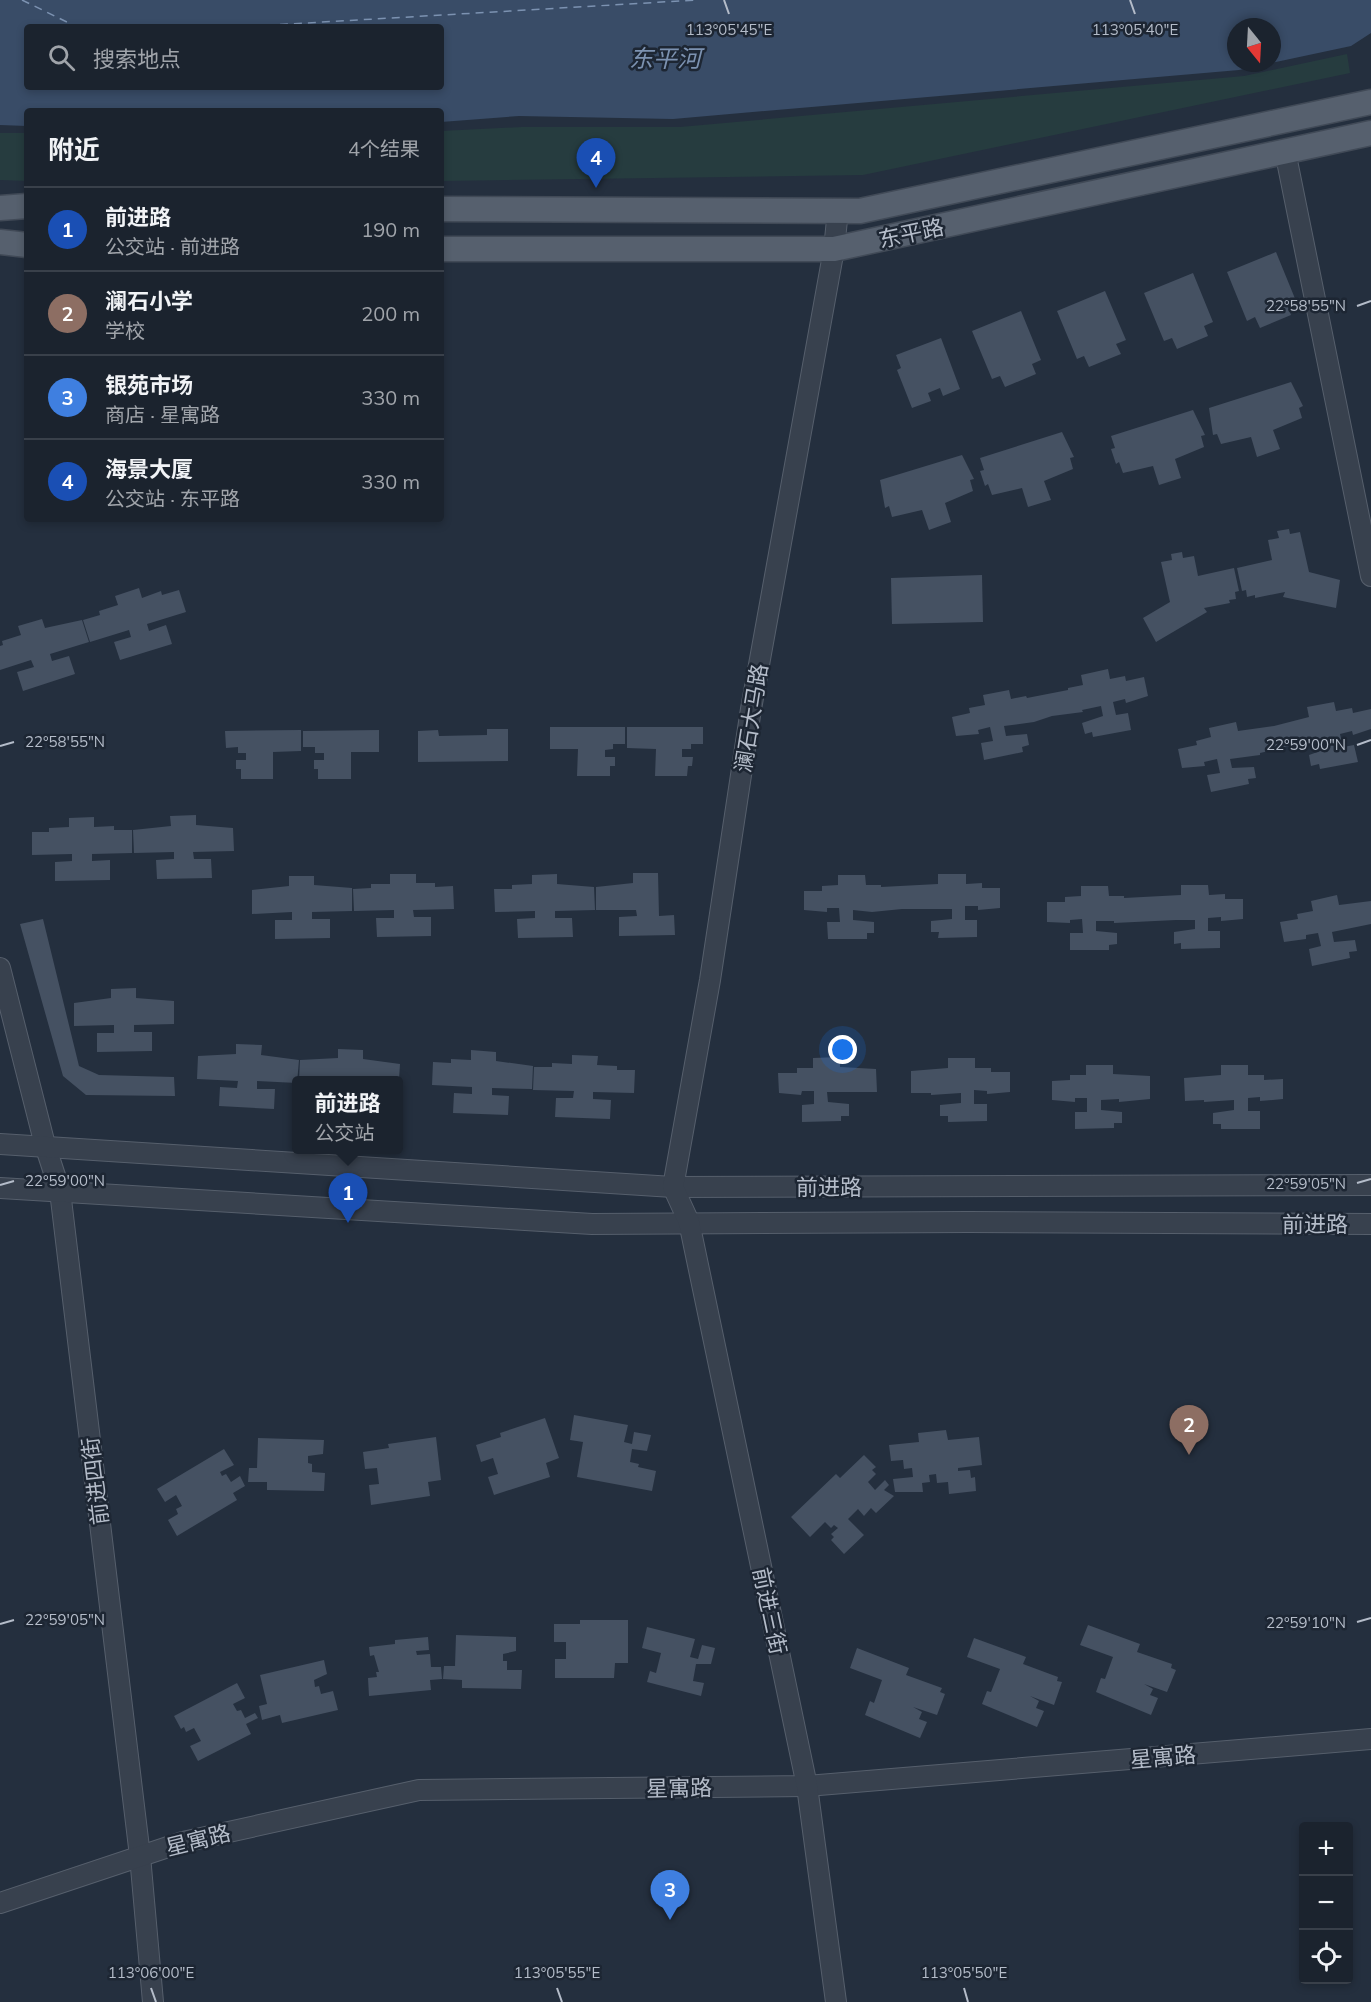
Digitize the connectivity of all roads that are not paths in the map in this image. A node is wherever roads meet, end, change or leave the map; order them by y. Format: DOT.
graph roads {
  1 [pos="1371,102"];
  2 [pos="1371,133"];
  3 [pos="1285,151"];
  4 [pos="24,206"];
  5 [pos="0,208"];
  6 [pos="444,209"];
  7 [pos="838,210"];
  8 [pos="0,242"];
  9 [pos="24,245"];
  10 [pos="444,249"];
  11 [pos="834,249"];
  12 [pos="1371,576"];
  13 [pos="0,968"];
  14 [pos="0,1144"];
  15 [pos="45,1145"];
  16 [pos="1371,1185"];
  17 [pos="0,1188"];
  18 [pos="673,1188"];
  19 [pos="60,1191"];
  20 [pos="690,1222"];
  21 [pos="1371,1224"];
  22 [pos="1371,1739"];
  23 [pos="807,1786"];
  24 [pos="140,1856"];
  25 [pos="0,1903"];
  26 [pos="153,2002"];
  27 [pos="836,2002"];
  1 -- 7 [label="main road, 东平路"];
  2 -- 3 [label="main road, 东平路"];
  3 -- 11 [label="main road, 东平路"];
  3 -- 12 [label="street"];
  4 -- 5 [label="main road"];
  6 -- 7 [label="main road, 东平路"];
  7 -- 11 [label="street, 澜石大马路"];
  8 -- 9 [label="main road"];
  10 -- 11 [label="main road, 东平路"];
  11 -- 18 [label="street, 澜石大马路"];
  13 -- 15 [label="street, 前进四街"];
  14 -- 15 [label="street, 前进路"];
  15 -- 18 [label="street, 前进路"];
  15 -- 19 [label="street, 前进四街"];
  16 -- 18 [label="street, 前进路"];
  17 -- 19 [label="street, 前进路"];
  18 -- 20 [label="street"];
  19 -- 20 [label="street, 前进路"];
  19 -- 24 [label="street, 前进四街"];
  20 -- 21 [label="street, 前进路"];
  20 -- 23 [label="street, 前进三街"];
  22 -- 23 [label="street, 星寓路"];
  23 -- 24 [label="street, 星寓路"];
  23 -- 27 [label="street, 前进三街"];
  24 -- 25 [label="street, 星寓路"];
  24 -- 26 [label="street, 前进四街"];
}
